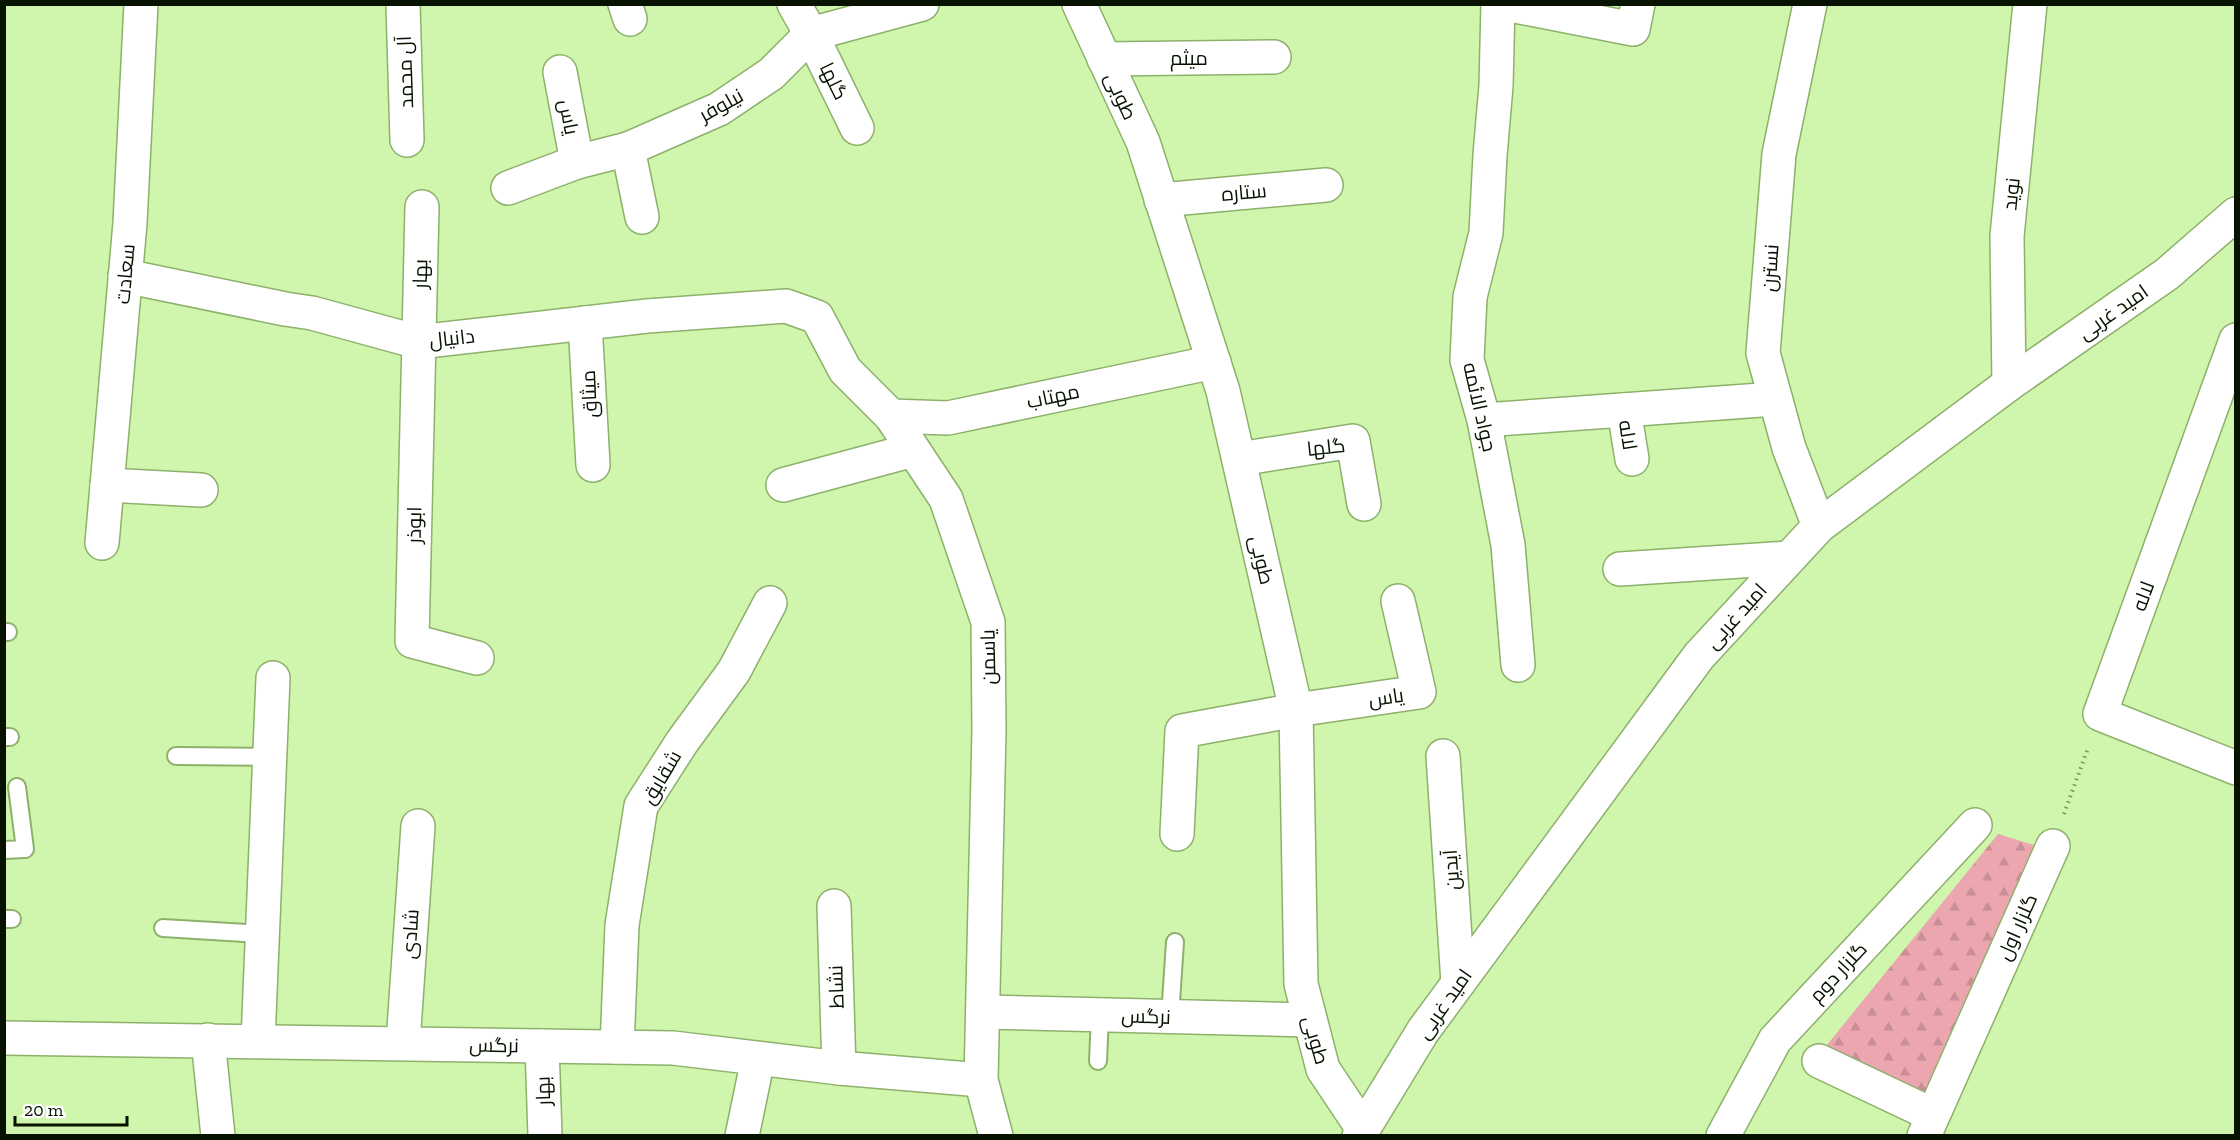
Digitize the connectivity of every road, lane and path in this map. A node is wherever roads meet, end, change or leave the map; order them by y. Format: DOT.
graph roads {
  1 [pos="141,4"];
  2 [pos="403,4"];
  3 [pos="794,4"];
  4 [pos="922,4"];
  5 [pos="1078,4"];
  6 [pos="1498,4"];
  7 [pos="1505,4"];
  8 [pos="1638,4"];
  9 [pos="1810,4"];
  10 [pos="2030,4"];
  11 [pos="811,34"];
  12 [pos="1274,57"];
  13 [pos="1104,59"];
  14 [pos="560,72"];
  15 [pos="857,128"];
  16 [pos="407,140"];
  17 [pos="628,149"];
  18 [pos="577,162"];
  19 [pos="1326,184"];
  20 [pos="508,188"];
  21 [pos="1161,200"];
  22 [pos="422,207"];
  23 [pos="2235,214"];
  24 [pos="642,217"];
  25 [pos="125,276"];
  26 [pos="786,306"];
  27 [pos="585,323"];
  28 [pos="2235,340"];
  29 [pos="418,342"];
  30 [pos="1214,362"];
  31 [pos="2009,384"];
  32 [pos="1775,399"];
  33 [pos="1624,410"];
  34 [pos="891,416"];
  35 [pos="1484,420"];
  36 [pos="914,450"];
  37 [pos="1239,459"];
  38 [pos="1632,459"];
  39 [pos="593,465"];
  40 [pos="107,485"];
  41 [pos="783,485"];
  42 [pos="201,490"];
  43 [pos="1364,504"];
  44 [pos="1819,525"];
  45 [pos="102,543"];
  46 [pos="1789,558"];
  47 [pos="1620,569"];
  48 [pos="1398,601"];
  49 [pos="770,603"];
  50 [pos="477,658"];
  51 [pos="1518,665"];
  52 [pos="273,678"];
  53 [pos="1296,710"];
  54 [pos="2100,714"];
  55 [pos="176,756"];
  56 [pos="1443,756"];
  57 [pos="270,757"];
  58 [pos="2235,768"];
  59 [pos="17,787"];
  60 [pos="1975,825"];
  61 [pos="418,826"];
  62 [pos="1177,834"];
  63 [pos="2053,846"];
  64 [pos="4,850"];
  65 [pos="834,906"];
  66 [pos="163,928"];
  67 [pos="262,934"];
  68 [pos="1175,942"];
  69 [pos="1458,983"];
  70 [pos="983,1012"];
  71 [pos="1100,1015"];
  72 [pos="1170,1017"];
  73 [pos="1310,1020"];
  74 [pos="4,1038"];
  75 [pos="208,1040"];
  76 [pos="258,1041"];
  77 [pos="402,1043"];
  78 [pos="542,1046"];
  79 [pos="617,1047"];
  80 [pos="758,1059"];
  81 [pos="1098,1061"];
  82 [pos="1819,1061"];
  83 [pos="839,1068"];
  84 [pos="981,1080"];
  85 [pos="1928,1125"];
  86 [pos="1361,1132"];
  87 [pos="218,1136"];
  88 [pos="545,1136"];
  89 [pos="742,1136"];
  90 [pos="996,1136"];
  91 [pos="1723,1136"];
  1 -- 25 [label="street, سعادت"];
  2 -- 16 [label="street, آل محمد"];
  3 -- 11 [label="street"];
  4 -- 11 [label="street, نیلوفر"];
  5 -- 13 [label="street, طوبی"];
  6 -- 35 [label="street, جواد الائمه"];
  7 -- 8 [label="street"];
  9 -- 32 [label="street, نسترن"];
  10 -- 31 [label="street, نوید"];
  11 -- 15 [label="street, گلها"];
  11 -- 17 [label="street, نیلوفر"];
  12 -- 13 [label="street, میثم"];
  13 -- 21 [label="street, طوبی"];
  14 -- 18 [label="street, یاس"];
  17 -- 18 [label="street, نیلوفر"];
  17 -- 24 [label="street"];
  18 -- 20 [label="street, نیلوفر"];
  19 -- 21 [label="street, ستاره"];
  21 -- 30 [label="street, طوبی"];
  22 -- 29 [label="street, بهار"];
  23 -- 31 [label="street, امید غربی"];
  25 -- 29 [label="street, دانیال"];
  25 -- 40 [label="street, سعادت"];
  26 -- 27 [label="street, دانیال"];
  26 -- 34 [label="street, یاسمن"];
  27 -- 29 [label="street, دانیال"];
  27 -- 39 [label="street, میثاق"];
  28 -- 54 [label="street, لاله"];
  29 -- 50 [label="street, ابوذر"];
  30 -- 34 [label="street, مهتاب"];
  30 -- 37 [label="street, طوبی"];
  31 -- 44 [label="street, امید غربی"];
  32 -- 33 [label="street"];
  32 -- 44 [label="street, نسترن"];
  33 -- 35 [label="street"];
  33 -- 38 [label="street, لاله"];
  34 -- 36 [label="street, یاسمن"];
  35 -- 51 [label="street, جواد الائمه"];
  36 -- 41 [label="street"];
  36 -- 70 [label="street, یاسمن"];
  37 -- 43 [label="street, گلها"];
  37 -- 53 [label="street, طوبی"];
  40 -- 42 [label="street"];
  40 -- 45 [label="street, سعادت"];
  44 -- 46 [label="street, امید غربی"];
  46 -- 47 [label="street"];
  46 -- 69 [label="street, امید غربی"];
  48 -- 53 [label="street, یاس"];
  49 -- 79 [label="street, شقایق"];
  52 -- 57 [label="street"];
  53 -- 62 [label="street"];
  53 -- 73 [label="street, طوبی"];
  54 -- 58 [label="street"];
  54 -- 63 [label="path"];
  55 -- 57 [label="lane"];
  56 -- 69 [label="street, آیدین"];
  57 -- 67 [label="street"];
  59 -- 64 [label="lane"];
  60 -- 91 [label="street, گلزار دوم"];
  61 -- 77 [label="street, شادی"];
  63 -- 85 [label="street, گلزار اول"];
  65 -- 83 [label="street, نشاط"];
  66 -- 67 [label="lane"];
  67 -- 76 [label="street"];
  68 -- 72 [label="lane"];
  69 -- 86 [label="street, امید غربی"];
  70 -- 71 [label="street, نرگس"];
  70 -- 84 [label="street, یاسمن"];
  71 -- 72 [label="street, نرگس"];
  71 -- 81 [label="lane"];
  72 -- 73 [label="street, نرگس"];
  73 -- 86 [label="street, طوبی"];
  74 -- 75 [label="street, نرگس"];
  75 -- 76 [label="street, نرگس"];
  75 -- 87 [label="street"];
  76 -- 77 [label="street, نرگس"];
  77 -- 78 [label="street, نرگس"];
  78 -- 79 [label="street, نرگس"];
  78 -- 88 [label="street, بهار"];
  79 -- 80 [label="street, نرگس"];
  80 -- 83 [label="street, نرگس"];
  80 -- 89 [label="street"];
  82 -- 85 [label="street"];
  83 -- 84 [label="street, نرگس"];
  84 -- 90 [label="street, یاسمن"];
}
